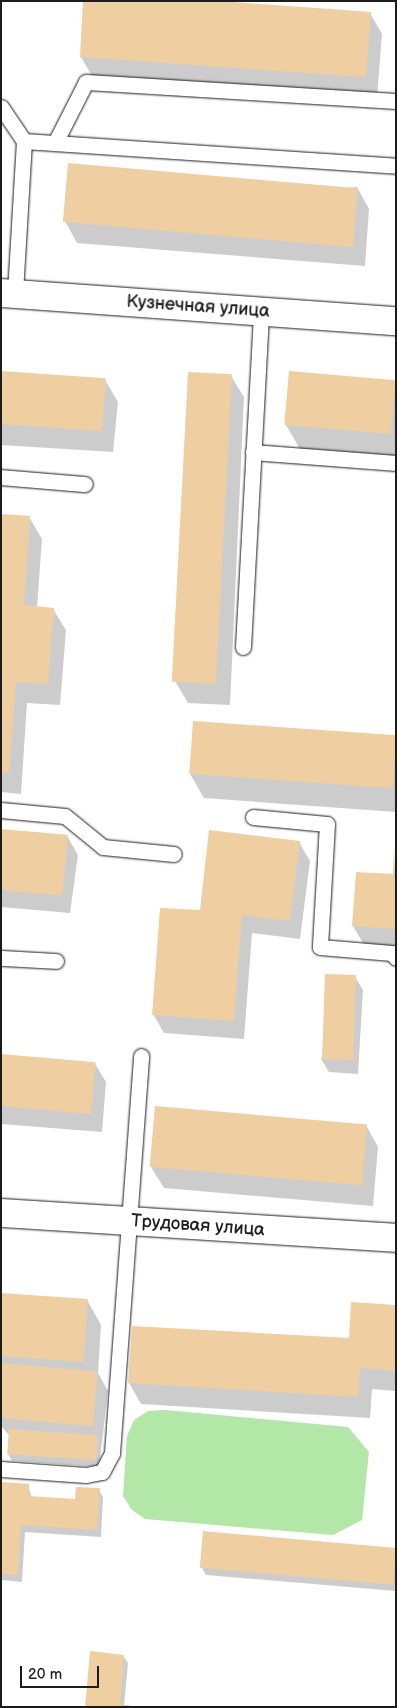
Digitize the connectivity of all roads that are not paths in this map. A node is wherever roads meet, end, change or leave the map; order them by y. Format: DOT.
graph roads {
  1 [pos="396,101"];
  2 [pos="1,107"];
  3 [pos="24,141"];
  4 [pos="55,143"];
  5 [pos="396,166"];
  6 [pos="8,293"];
  7 [pos="261,312"];
  8 [pos="396,321"];
  9 [pos="253,452"];
  10 [pos="396,463"];
  11 [pos="1,478"];
  12 [pos="85,484"];
  13 [pos="243,647"];
  14 [pos="1,810"];
  15 [pos="253,817"];
  16 [pos="174,854"];
  17 [pos="1,958"];
  18 [pos="396,958"];
  19 [pos="56,961"];
  20 [pos="141,1056"];
  21 [pos="1,1213"];
  22 [pos="128,1222"];
  23 [pos="396,1238"];
  24 [pos="1,1469"];
  1 -- 4 [label="lane"];
  2 -- 3 [label="lane"];
  3 -- 4 [label="lane"];
  3 -- 6 [label="lane"];
  4 -- 5 [label="lane"];
  6 -- 7 [label="street, Кузнечная улица"];
  7 -- 8 [label="street, Кузнечная улица"];
  7 -- 9 [label="lane"];
  9 -- 10 [label="lane"];
  9 -- 13 [label="lane"];
  11 -- 12 [label="lane"];
  14 -- 16 [label="lane"];
  15 -- 18 [label="lane"];
  17 -- 19 [label="lane"];
  20 -- 22 [label="lane"];
  21 -- 22 [label="street, Трудовая улица"];
  22 -- 23 [label="street, Трудовая улица"];
  22 -- 24 [label="lane"];
}
